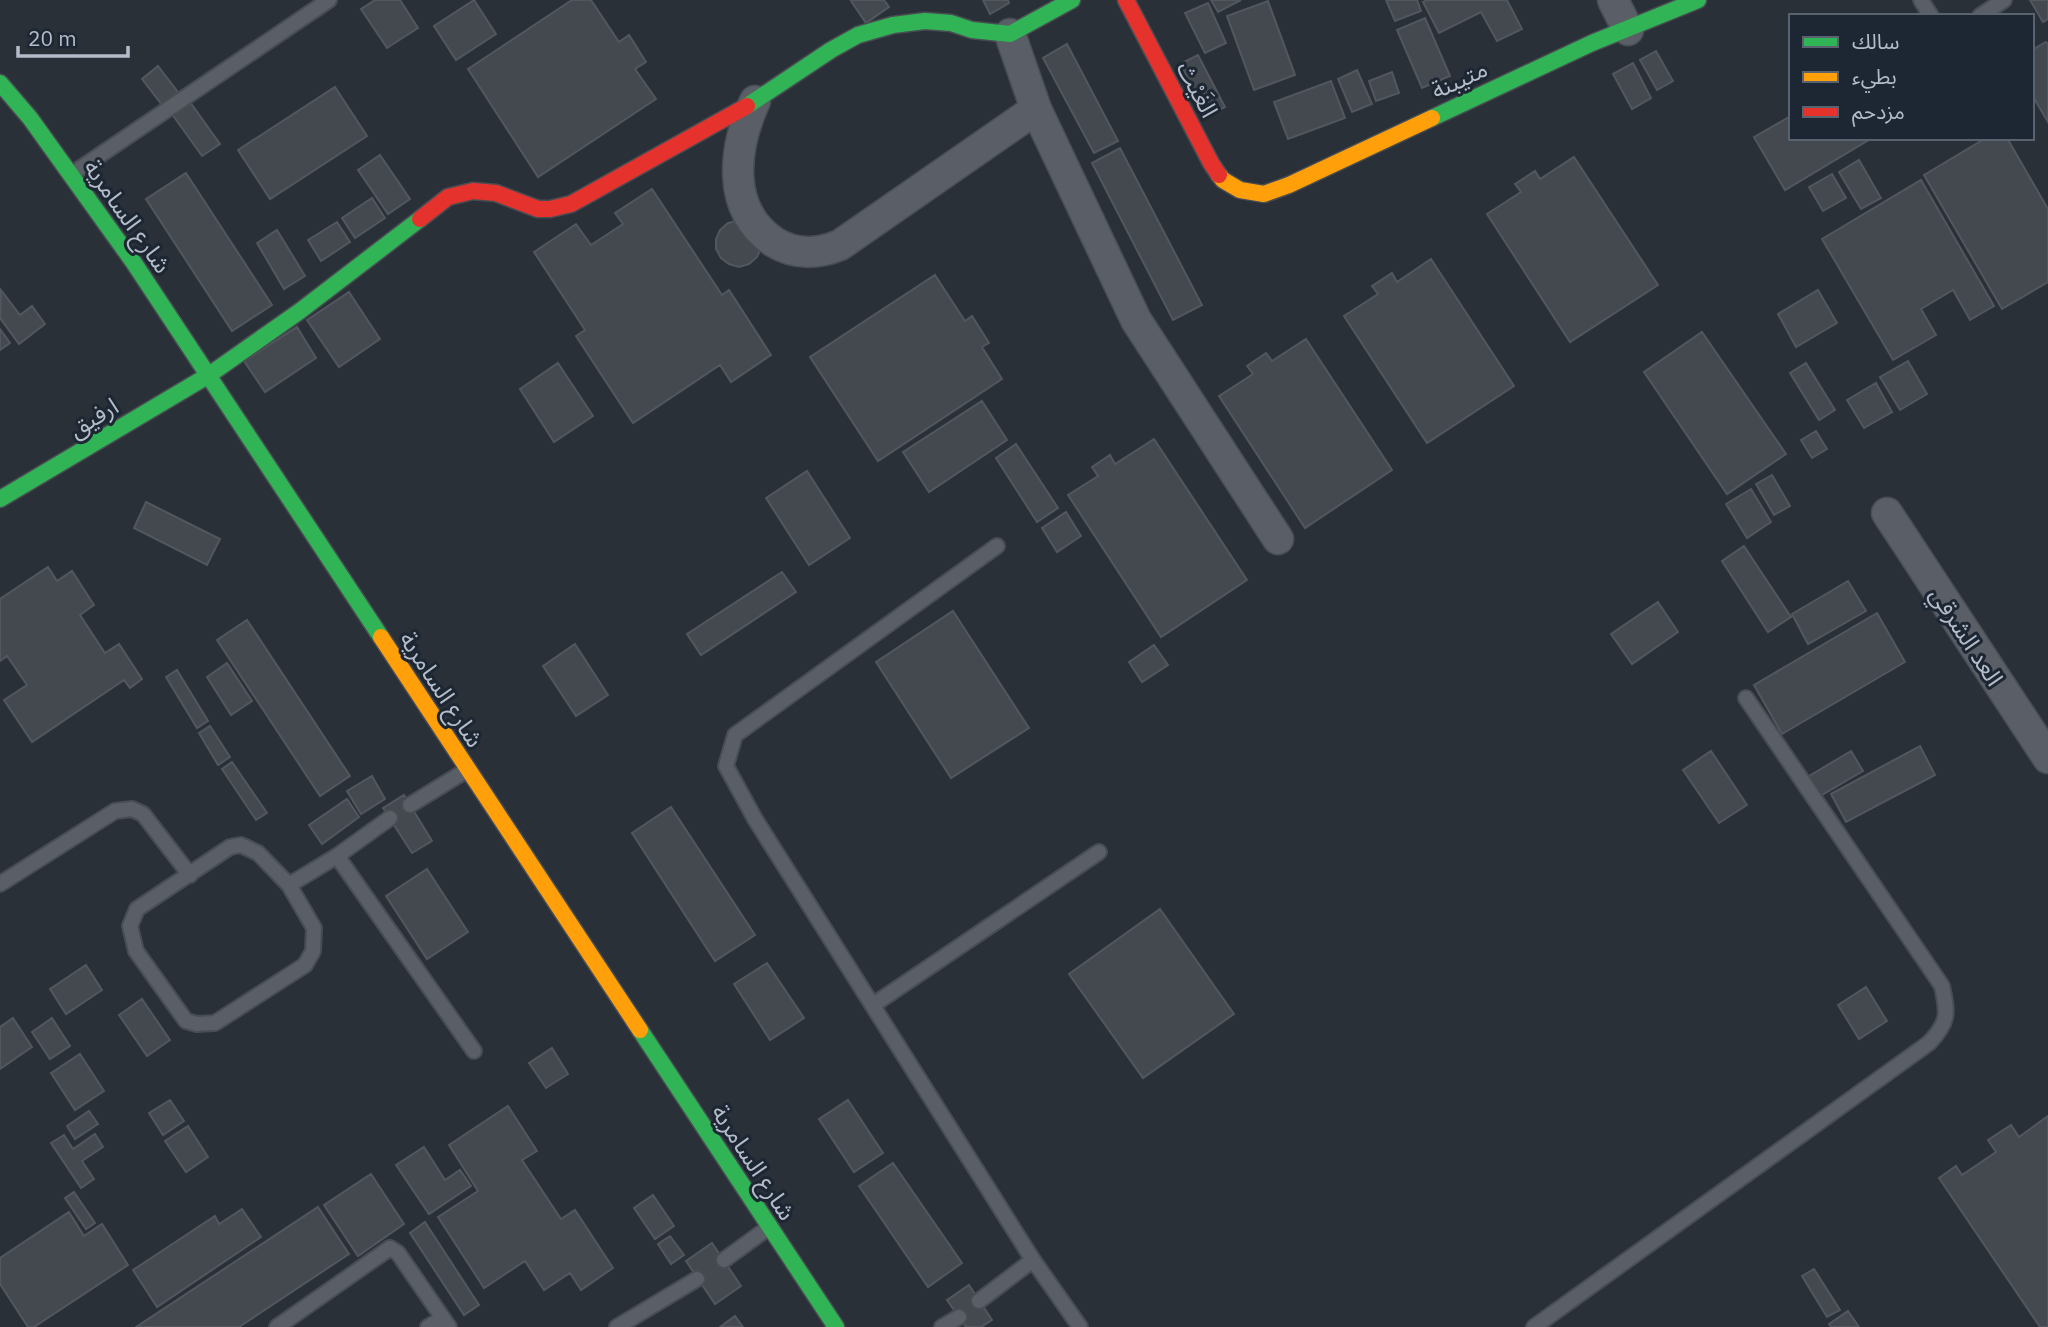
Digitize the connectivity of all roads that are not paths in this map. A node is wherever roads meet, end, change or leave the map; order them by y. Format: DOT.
graph roads {
  1 [pos="328,0"];
  2 [pos="1072,0"];
  3 [pos="1126,0"];
  4 [pos="1613,0"];
  5 [pos="1698,0"];
  6 [pos="2004,0"];
  7 [pos="1983,14"];
  8 [pos="1628,30"];
  9 [pos="1010,34"];
  10 [pos="0,83"];
  11 [pos="755,101"];
  12 [pos="1036,109"];
  13 [pos="70,175"];
  14 [pos="1240,190"];
  15 [pos="209,375"];
  16 [pos="0,499"];
  17 [pos="1887,513"];
  18 [pos="1278,539"];
  19 [pos="998,546"];
  20 [pos="1746,698"];
  21 [pos="2048,758"];
  22 [pos="468,769"];
  23 [pos="410,806"];
  24 [pos="390,818"];
  25 [pos="1099,852"];
  26 [pos="337,856"];
  27 [pos="190,875"];
  28 [pos="0,884"];
  29 [pos="289,885"];
  30 [pos="873,1005"];
  31 [pos="474,1051"];
  32 [pos="769,1227"];
  33 [pos="724,1260"];
  34 [pos="1033,1260"];
  35 [pos="697,1279"];
  36 [pos="979,1301"];
  37 [pos="959,1317"];
  38 [pos="446,1322"];
  39 [pos="277,1327"];
  40 [pos="428,1327"];
  41 [pos="617,1327"];
  42 [pos="836,1327"];
  43 [pos="942,1327"];
  44 [pos="1080,1327"];
  45 [pos="1534,1327"];
  1 -- 13 [label="lane"];
  2 -- 9 [label="street"];
  3 -- 14 [label="street, الغَيْث"];
  4 -- 8 [label="street"];
  5 -- 8 [label="street, متيبنة"];
  6 -- 7 [label="lane"];
  8 -- 14 [label="street, متيبنة"];
  9 -- 11 [label="street, ارفيق"];
  9 -- 12 [label="street"];
  10 -- 13 [label="street, شارع السامرية"];
  11 -- 12 [label="street"];
  11 -- 15 [label="street, ارفيق"];
  12 -- 18 [label="street"];
  13 -- 15 [label="street, شارع السامرية"];
  15 -- 16 [label="street, ارفيق"];
  15 -- 22 [label="street, شارع السامرية"];
  17 -- 21 [label="street, العد الشرقي"];
  19 -- 30 [label="lane"];
  20 -- 45 [label="lane"];
  22 -- 23 [label="lane"];
  22 -- 32 [label="street, شارع السامرية"];
  24 -- 26 [label="lane"];
  25 -- 30 [label="lane"];
  26 -- 29 [label="lane"];
  26 -- 31 [label="lane"];
  27 -- 28 [label="lane"];
  27 -- 29 [label="lane"];
  27 -- 29 [label="lane"];
  30 -- 34 [label="lane"];
  32 -- 33 [label="lane"];
  32 -- 42 [label="street, شارع السامرية"];
  34 -- 36 [label="lane"];
  34 -- 44 [label="lane"];
  35 -- 41 [label="lane"];
  37 -- 43 [label="lane"];
  38 -- 39 [label="lane"];
  38 -- 40 [label="lane"];
}
